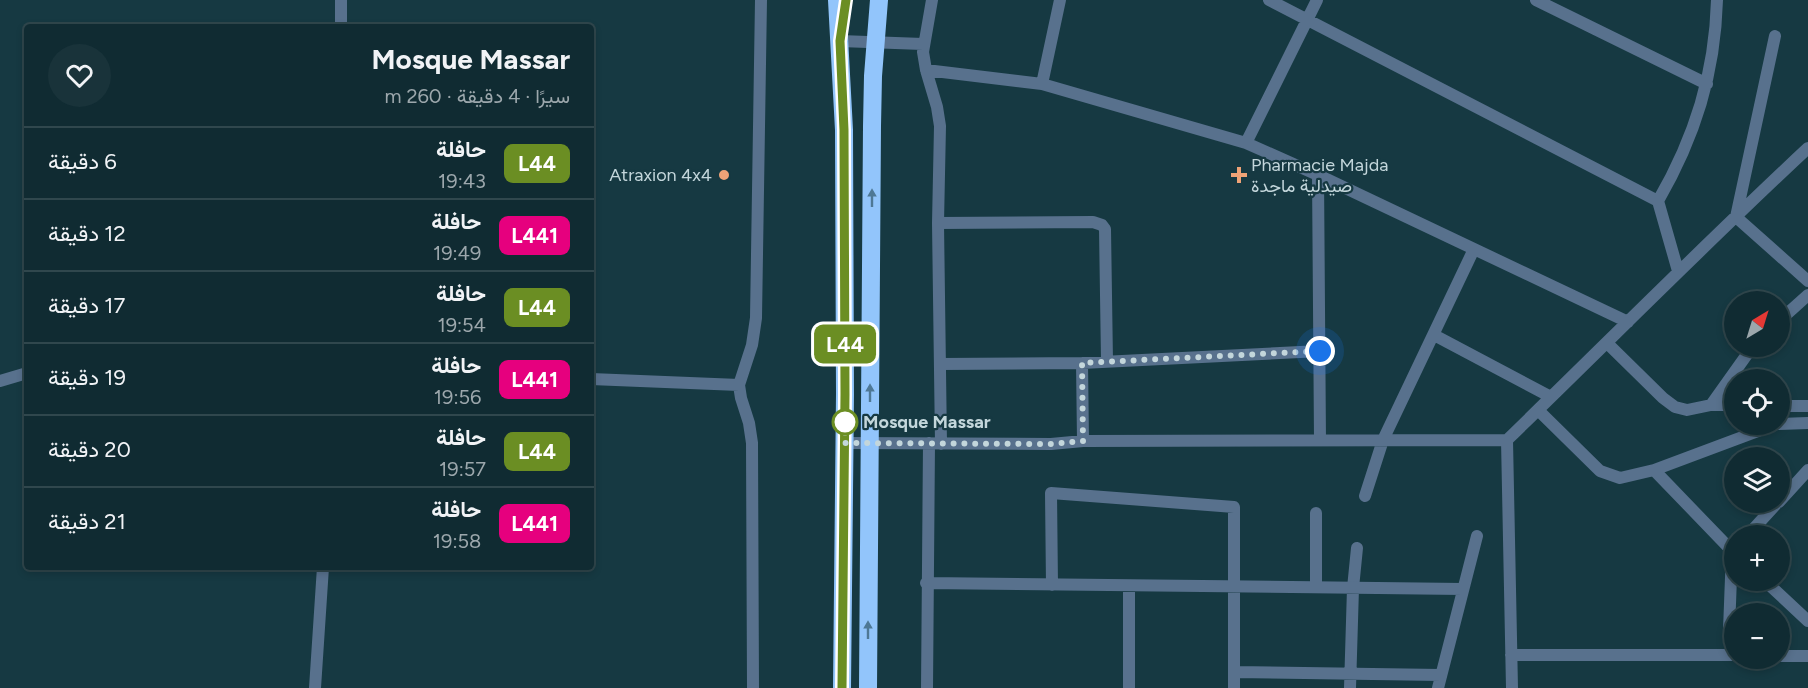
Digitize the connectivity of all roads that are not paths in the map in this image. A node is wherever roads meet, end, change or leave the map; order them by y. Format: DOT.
graph roads {
  1 [pos="341,0"];
  2 [pos="760,0"];
  3 [pos="837,0"];
  4 [pos="846,0"];
  5 [pos="871,0"];
  6 [pos="879,0"];
  7 [pos="932,0"];
  8 [pos="1060,0"];
  9 [pos="1269,0"];
  10 [pos="1317,0"];
  11 [pos="1536,0"];
  12 [pos="1716,0"];
  13 [pos="1307,19"];
  14 [pos="341,24"];
  15 [pos="1775,36"];
  16 [pos="840,41"];
  17 [pos="876,42"];
  18 [pos="923,44"];
  19 [pos="926,70"];
  20 [pos="1042,84"];
  21 [pos="1707,84"];
  22 [pos="1246,143"];
  23 [pos="1808,148"];
  24 [pos="1318,175"];
  25 [pos="1658,201"];
  26 [pos="1736,217"];
  27 [pos="938,223"];
  28 [pos="1474,249"];
  29 [pos="1678,271"];
  30 [pos="1808,281"];
  31 [pos="1808,294"];
  32 [pos="1790,311"];
  33 [pos="1628,322"];
  34 [pos="1434,335"];
  35 [pos="1607,343"];
  36 [pos="1320,351"];
  37 [pos="1745,357"];
  38 [pos="1107,361"];
  39 [pos="1082,363"];
  40 [pos="940,364"];
  41 [pos="24,374"];
  42 [pos="594,379"];
  43 [pos="0,381"];
  44 [pos="739,385"];
  45 [pos="1551,397"];
  46 [pos="1711,405"];
  47 [pos="1724,405"];
  48 [pos="1790,406"];
  49 [pos="1808,406"];
  50 [pos="1538,410"];
  51 [pos="1808,423"];
  52 [pos="1790,424"];
  53 [pos="1748,435"];
  54 [pos="1320,440"];
  55 [pos="1383,440"];
  56 [pos="1507,440"];
  57 [pos="1083,441"];
  58 [pos="845,443"];
  59 [pos="870,443"];
  60 [pos="935,443"];
  61 [pos="1654,470"];
  62 [pos="1808,470"];
  63 [pos="1790,490"];
  64 [pos="1365,496"];
  65 [pos="1316,513"];
  66 [pos="1769,513"];
  67 [pos="1757,525"];
  68 [pos="1477,536"];
  69 [pos="1724,542"];
  70 [pos="1357,548"];
  71 [pos="323,570"];
  72 [pos="926,583"];
  73 [pos="1052,585"];
  74 [pos="1129,586"];
  75 [pos="1234,587"];
  76 [pos="1316,587"];
  77 [pos="1353,588"];
  78 [pos="1463,589"];
  79 [pos="1776,591"];
  80 [pos="1808,621"];
  81 [pos="1511,655"];
  82 [pos="1724,656"];
  83 [pos="1790,656"];
  84 [pos="1808,656"];
  85 [pos="1234,672"];
  86 [pos="1350,674"];
  87 [pos="1441,675"];
  88 [pos="315,688"];
  89 [pos="753,688"];
  90 [pos="842,688"];
  91 [pos="868,688"];
  92 [pos="927,688"];
  93 [pos="1129,688"];
  94 [pos="1234,688"];
  95 [pos="1350,688"];
  96 [pos="1438,688"];
  97 [pos="1512,688"];
  1 -- 14 [label="street"];
  2 -- 44 [label="street"];
  3 -- 16 [label="highway"];
  4 -- 16 [label="highway"];
  5 -- 17 [label="highway"];
  6 -- 17 [label="highway"];
  7 -- 18 [label="street"];
  8 -- 20 [label="street"];
  9 -- 13 [label="street"];
  10 -- 13 [label="street"];
  11 -- 21 [label="street"];
  12 -- 21 [label="street"];
  13 -- 22 [label="street"];
  13 -- 25 [label="street"];
  15 -- 26 [label="street"];
  16 -- 17 [label="street"];
  16 -- 58 [label="highway"];
  17 -- 18 [label="street"];
  59 -- 17 [label="highway, one-way"];
  18 -- 19 [label="street"];
  19 -- 20 [label="street"];
  19 -- 27 [label="street"];
  20 -- 22 [label="street"];
  21 -- 25 [label="street"];
  22 -- 24 [label="street"];
  23 -- 26 [label="street"];
  24 -- 28 [label="street"];
  24 -- 36 [label="street"];
  25 -- 29 [label="street"];
  26 -- 29 [label="street"];
  26 -- 30 [label="street"];
  27 -- 38 [label="street"];
  27 -- 40 [label="street"];
  28 -- 33 [label="street"];
  28 -- 34 [label="street"];
  29 -- 33 [label="street"];
  31 -- 32 [label="street"];
  33 -- 35 [label="street"];
  34 -- 45 [label="street"];
  34 -- 55 [label="street"];
  35 -- 45 [label="street"];
  35 -- 46 [label="street"];
  36 -- 38 [label="street"];
  36 -- 54 [label="street"];
  37 -- 46 [label="street"];
  38 -- 39 [label="street"];
  39 -- 40 [label="street"];
  39 -- 57 [label="street"];
  40 -- 60 [label="street"];
  41 -- 43 [label="street"];
  42 -- 44 [label="street"];
  44 -- 89 [label="street"];
  45 -- 50 [label="street"];
  46 -- 47 [label="street"];
  48 -- 49 [label="street"];
  50 -- 56 [label="street"];
  50 -- 61 [label="street"];
  51 -- 52 [label="street"];
  53 -- 61 [label="street"];
  54 -- 55 [label="street"];
  54 -- 57 [label="street"];
  55 -- 56 [label="street"];
  55 -- 64 [label="street"];
  56 -- 81 [label="street"];
  57 -- 60 [label="street"];
  58 -- 59 [label="street"];
  58 -- 90 [label="highway"];
  59 -- 60 [label="street"];
  91 -- 59 [label="highway, one-way"];
  60 -- 72 [label="street"];
  61 -- 69 [label="street"];
  62 -- 63 [label="street"];
  65 -- 76 [label="street"];
  66 -- 67 [label="street"];
  68 -- 78 [label="street"];
  70 -- 77 [label="street"];
  71 -- 88 [label="street"];
  72 -- 73 [label="street"];
  72 -- 92 [label="street"];
  73 -- 74 [label="street"];
  73 -- 75 [label="street"];
  74 -- 75 [label="street"];
  74 -- 93 [label="street"];
  75 -- 76 [label="street"];
  75 -- 85 [label="street"];
  76 -- 77 [label="street"];
  77 -- 78 [label="street"];
  77 -- 86 [label="street"];
  78 -- 87 [label="street"];
  79 -- 80 [label="street"];
  81 -- 82 [label="street"];
  81 -- 97 [label="street"];
  83 -- 84 [label="street"];
  85 -- 86 [label="street"];
  85 -- 94 [label="street"];
  86 -- 87 [label="street"];
  86 -- 95 [label="street"];
  87 -- 96 [label="street"];
}
